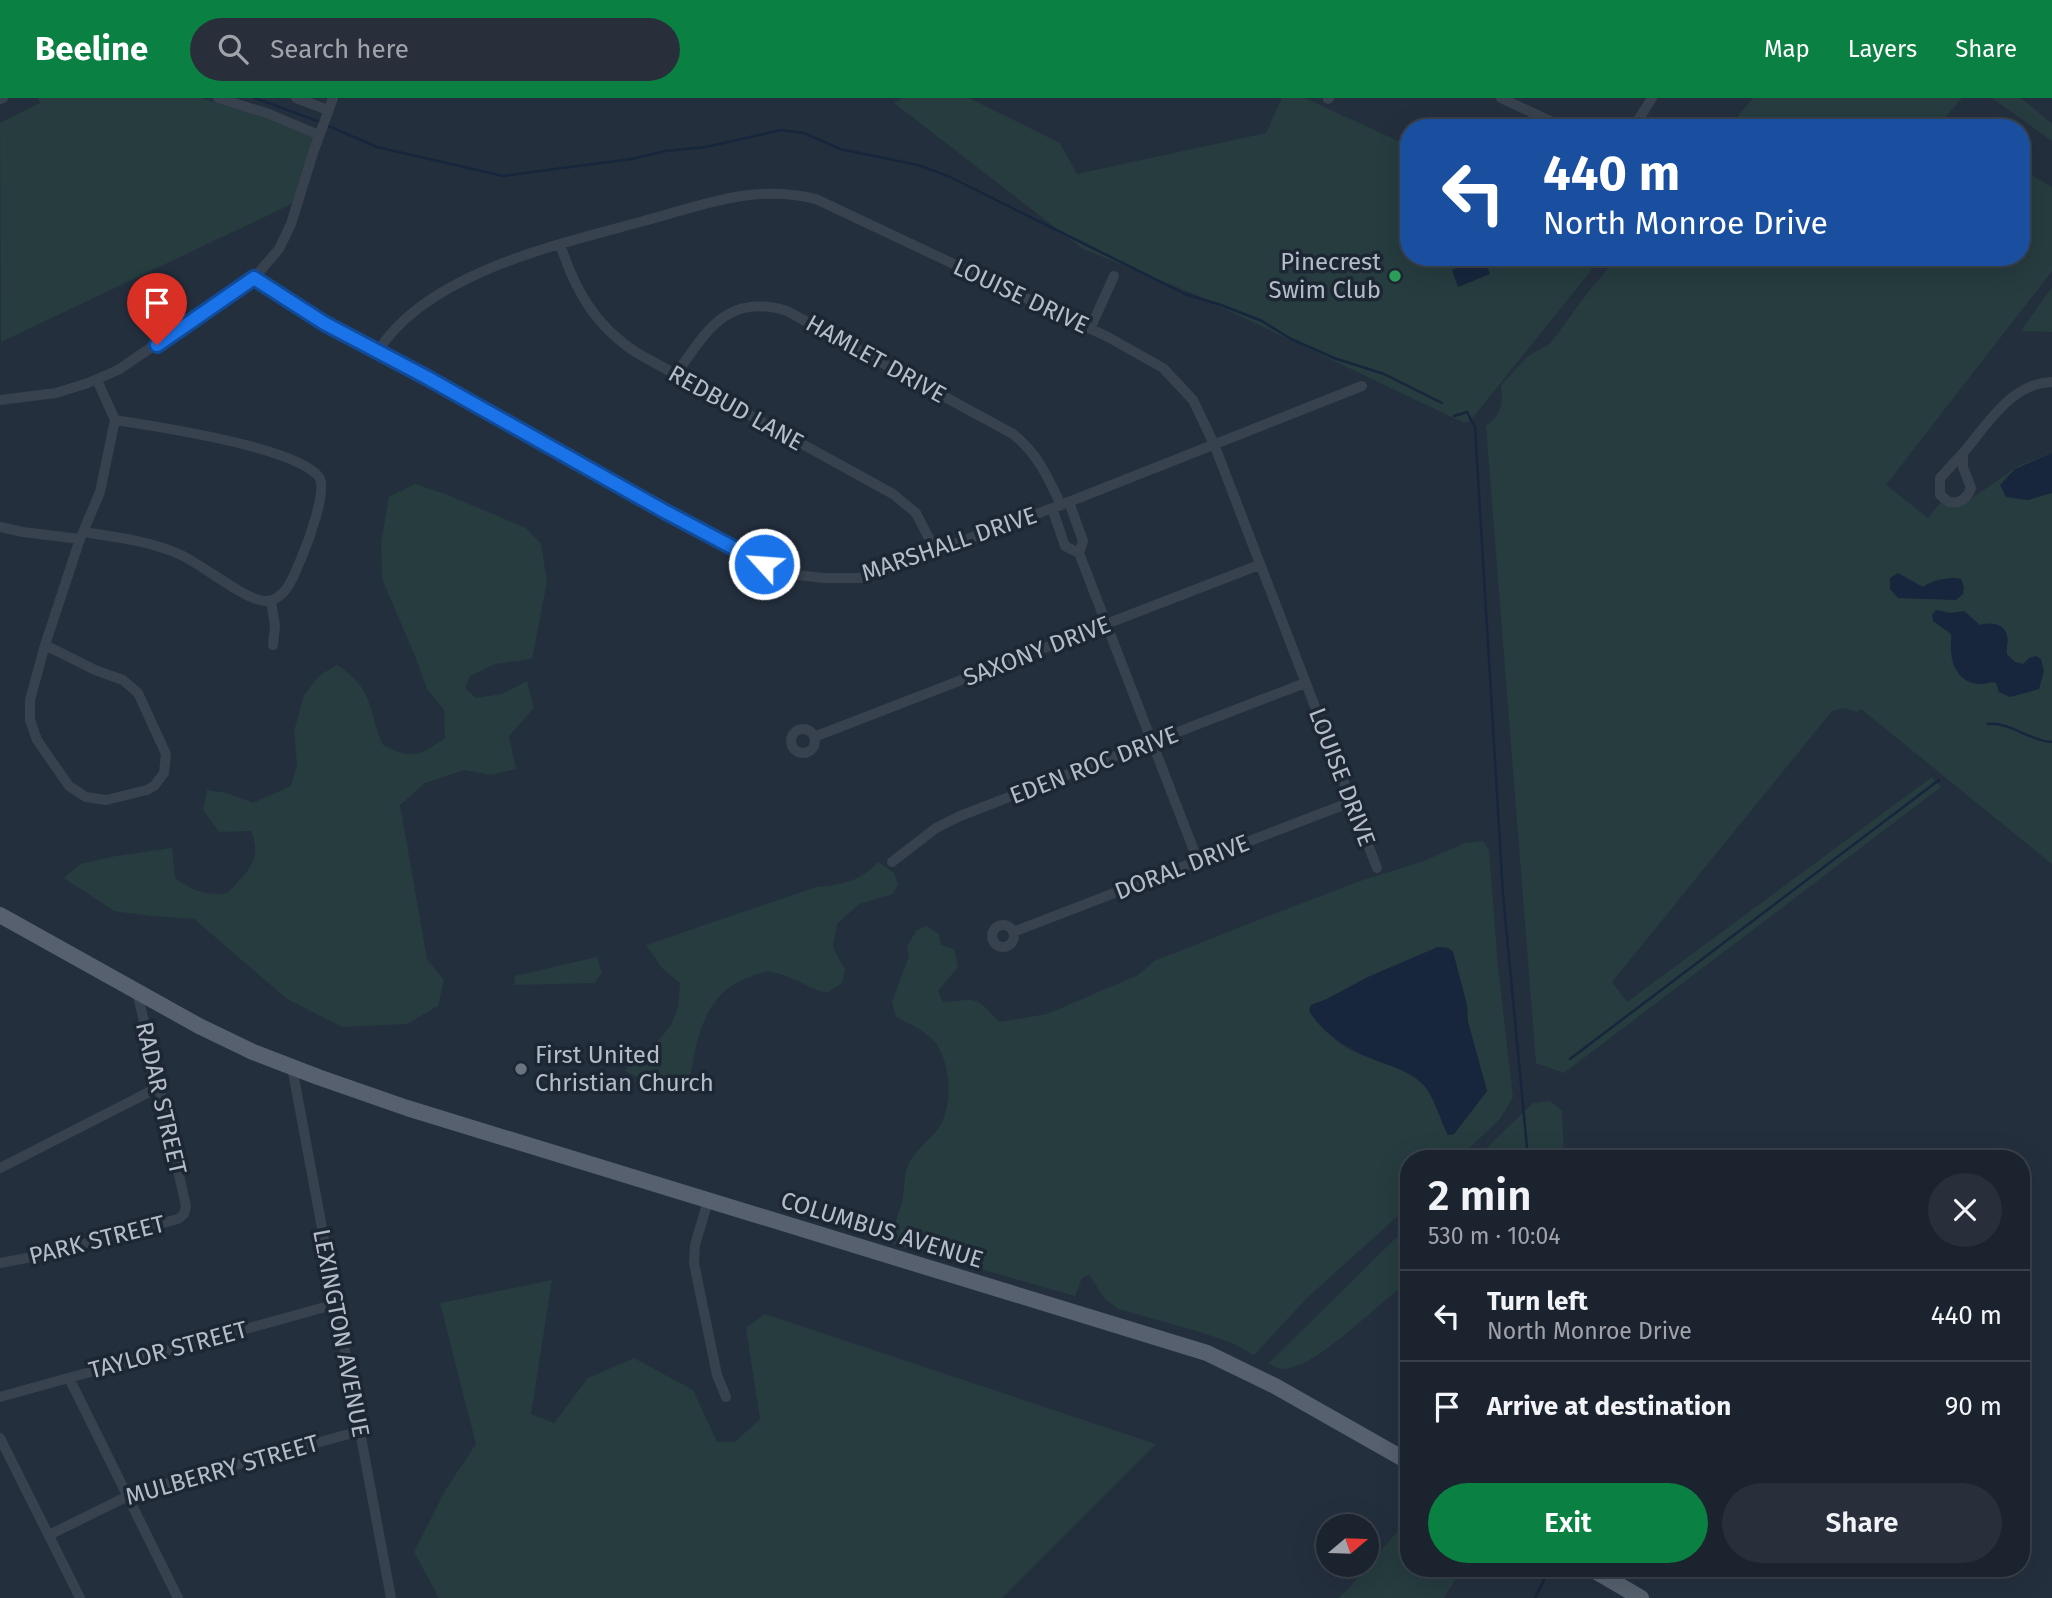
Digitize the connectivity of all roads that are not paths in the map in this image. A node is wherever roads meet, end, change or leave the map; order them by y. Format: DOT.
graph roads {
  1 [pos="219,98"];
  2 [pos="296,98"];
  3 [pos="333,98"];
  4 [pos="1501,98"];
  5 [pos="1652,98"];
  6 [pos="328,112"];
  7 [pos="1546,119"];
  8 [pos="1639,119"];
  9 [pos="320,132"];
  10 [pos="559,244"];
  11 [pos="1114,276"];
  12 [pos="254,278"];
  13 [pos="1090,328"];
  14 [pos="378,351"];
  15 [pos="676,374"];
  16 [pos="97,380"];
  17 [pos="2052,382"];
  18 [pos="1362,386"];
  19 [pos="0,400"];
  20 [pos="115,420"];
  21 [pos="1214,444"];
  22 [pos="1963,453"];
  23 [pos="1060,505"];
  24 [pos="0,527"];
  25 [pos="81,535"];
  26 [pos="935,550"];
  27 [pos="1079,553"];
  28 [pos="1259,565"];
  29 [pos="271,601"];
  30 [pos="1106,624"];
  31 [pos="45,645"];
  32 [pos="273,645"];
  33 [pos="1305,683"];
  34 [pos="814,737"];
  35 [pos="1152,743"];
  36 [pos="1351,802"];
  37 [pos="1198,861"];
  38 [pos="892,862"];
  39 [pos="1377,868"];
  40 [pos="0,915"];
  41 [pos="1013,932"];
  42 [pos="137,991"];
  43 [pos="292,1067"];
  44 [pos="159,1087"];
  45 [pos="0,1168"];
  46 [pos="708,1201"];
  47 [pos="186,1206"];
  48 [pos="0,1264"];
  49 [pos="336,1304"];
  50 [pos="69,1378"];
  51 [pos="0,1396"];
  52 [pos="726,1397"];
  53 [pos="360,1431"];
  54 [pos="0,1438"];
  55 [pos="1400,1457"];
  56 [pos="128,1495"];
  57 [pos="48,1535"];
  58 [pos="1606,1577"];
  59 [pos="80,1598"];
  60 [pos="178,1598"];
  61 [pos="391,1598"];
  62 [pos="1642,1598"];
  1 -- 9 [label="street"];
  2 -- 6 [label="street"];
  3 -- 6 [label="street"];
  4 -- 7 [label="street"];
  5 -- 8 [label="street"];
  6 -- 9 [label="street"];
  9 -- 12 [label="street"];
  10 -- 13 [label="street, LOUISE DRIVE"];
  10 -- 14 [label="street, LOUISE DRIVE"];
  10 -- 15 [label="street, REDBUD LANE"];
  11 -- 13 [label="street"];
  12 -- 14 [label="street, MARSHALL DRIVE"];
  12 -- 16 [label="street"];
  13 -- 21 [label="street, LOUISE DRIVE"];
  14 -- 26 [label="street, MARSHALL DRIVE"];
  15 -- 23 [label="street, HAMLET DRIVE"];
  15 -- 26 [label="street, REDBUD LANE"];
  16 -- 19 [label="street"];
  16 -- 20 [label="street"];
  17 -- 22 [label="street"];
  18 -- 21 [label="street, MARSHALL DRIVE"];
  20 -- 25 [label="street"];
  20 -- 29 [label="street"];
  21 -- 23 [label="street, MARSHALL DRIVE"];
  21 -- 28 [label="street, LOUISE DRIVE"];
  23 -- 26 [label="street, MARSHALL DRIVE"];
  23 -- 27 [label="street, HAMLET DRIVE"];
  23 -- 27 [label="street, HAMLET DRIVE"];
  24 -- 25 [label="street"];
  25 -- 29 [label="street"];
  25 -- 31 [label="street"];
  27 -- 30 [label="street, HAMLET DRIVE"];
  28 -- 30 [label="street, SAXONY DRIVE"];
  28 -- 33 [label="street, LOUISE DRIVE"];
  29 -- 32 [label="street"];
  30 -- 34 [label="street, SAXONY DRIVE"];
  30 -- 35 [label="street, HAMLET DRIVE"];
  31 -- 31 [label="street"];
  33 -- 35 [label="street, EDEN ROC DRIVE"];
  33 -- 36 [label="street, LOUISE DRIVE"];
  35 -- 37 [label="street, HAMLET DRIVE"];
  35 -- 38 [label="street, EDEN ROC DRIVE"];
  36 -- 37 [label="street, DORAL DRIVE"];
  36 -- 39 [label="street, LOUISE DRIVE"];
  37 -- 41 [label="street, DORAL DRIVE"];
  40 -- 42 [label="main road, COLUMBUS AVENUE"];
  42 -- 43 [label="main road, COLUMBUS AVENUE"];
  42 -- 44 [label="street, RADAR STREET"];
  43 -- 46 [label="main road, COLUMBUS AVENUE"];
  43 -- 49 [label="street, LEXINGTON AVENUE"];
  44 -- 45 [label="street"];
  44 -- 47 [label="street, RADAR STREET"];
  46 -- 52 [label="street"];
  46 -- 55 [label="main road, COLUMBUS AVENUE"];
  47 -- 48 [label="street, PARK STREET"];
  49 -- 50 [label="street, TAYLOR STREET"];
  49 -- 53 [label="street, LEXINGTON AVENUE"];
  50 -- 51 [label="street, TAYLOR STREET"];
  50 -- 56 [label="street"];
  53 -- 56 [label="street, MULBERRY STREET"];
  53 -- 61 [label="street, LEXINGTON AVENUE"];
  54 -- 57 [label="street"];
  56 -- 57 [label="street, MULBERRY STREET"];
  56 -- 60 [label="street"];
  57 -- 59 [label="street"];
  58 -- 62 [label="main road"];
}
